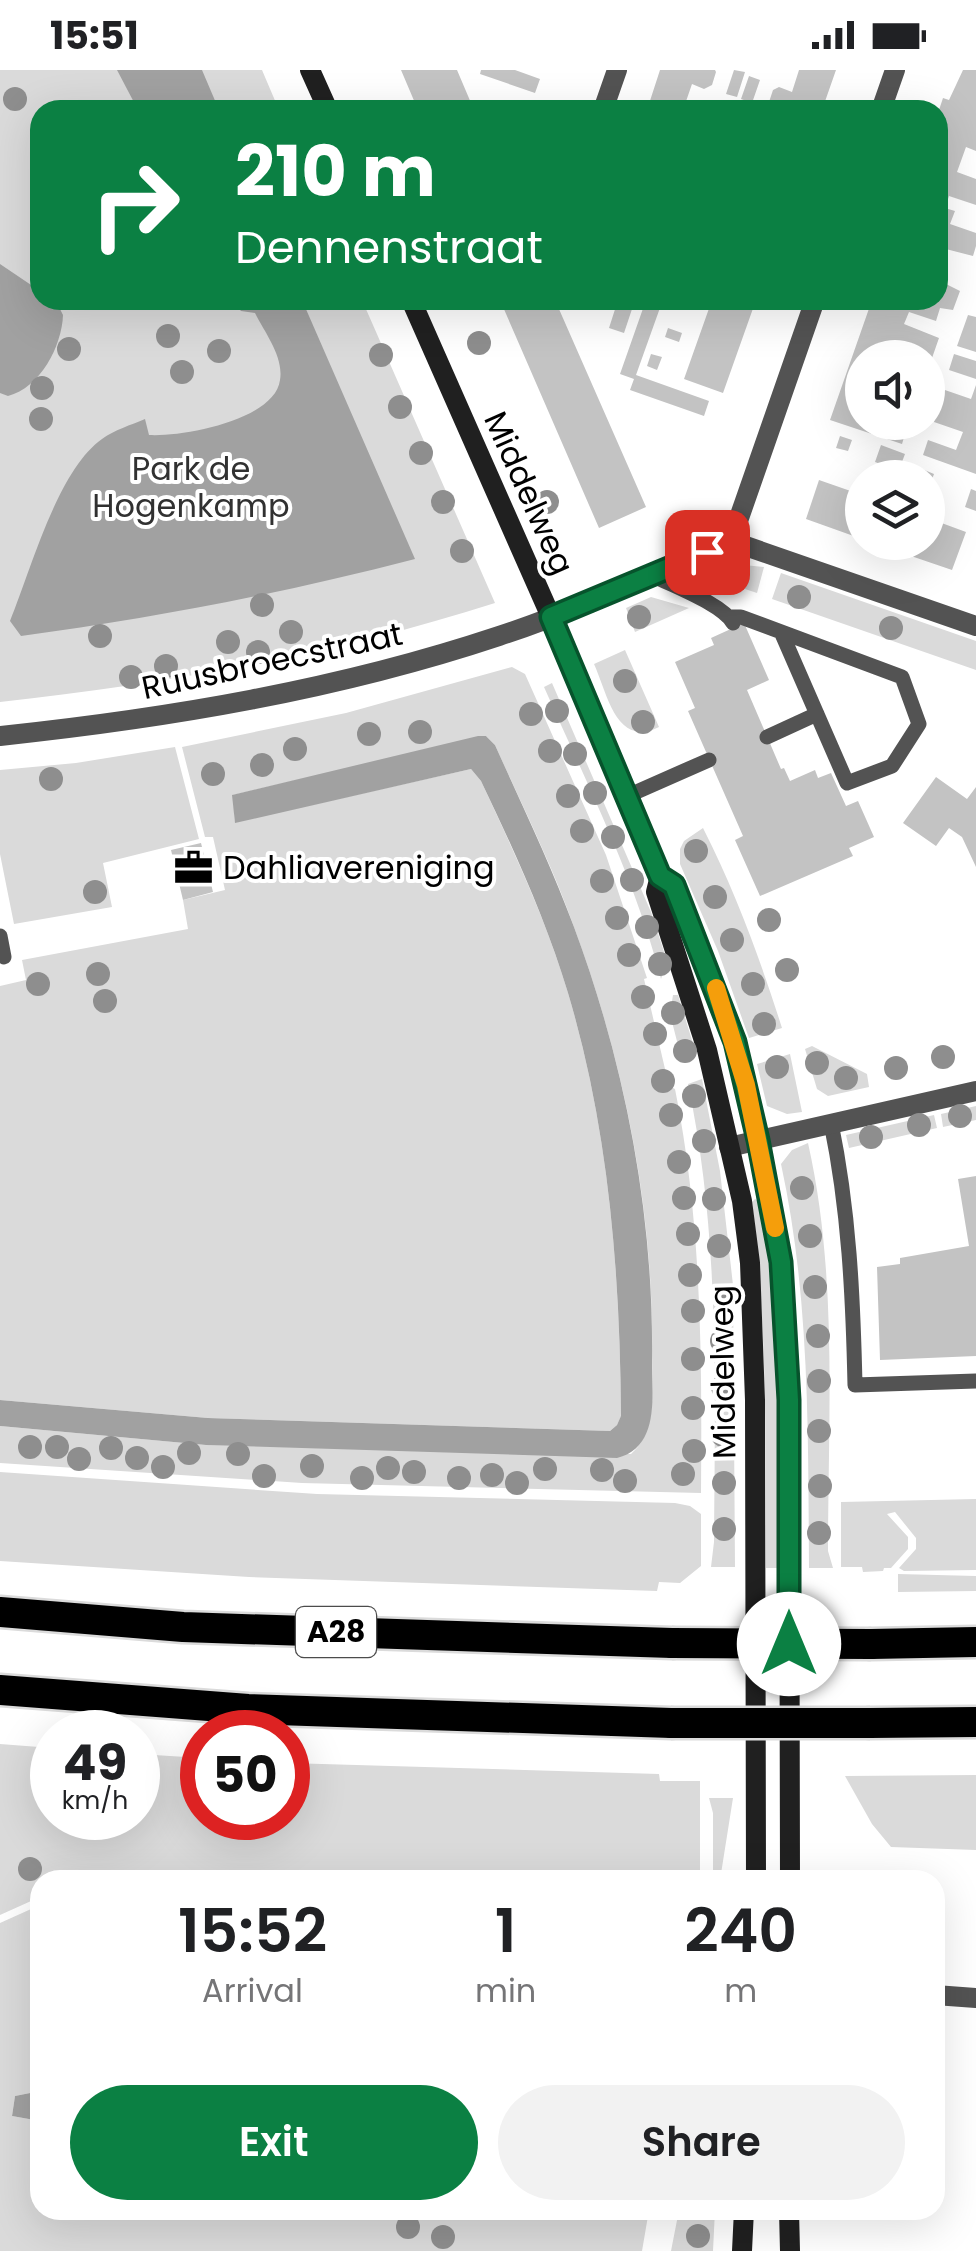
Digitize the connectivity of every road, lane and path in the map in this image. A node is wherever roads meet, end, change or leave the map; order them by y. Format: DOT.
graph roads {
  1 [pos="310,70"];
  2 [pos="616,70"];
  3 [pos="895,70"];
  4 [pos="324,100"];
  5 [pos="606,100"];
  6 [pos="884,100"];
  7 [pos="415,310"];
  8 [pos="812,310"];
  9 [pos="731,541"];
  10 [pos="652,574"];
  11 [pos="551,617"];
  12 [pos="975,624"];
  13 [pos="782,634"];
  14 [pos="817,714"];
  15 [pos="0,736"];
  16 [pos="768,737"];
  17 [pos="709,760"];
  18 [pos="625,797"];
  19 [pos="660,876"];
  20 [pos="0,936"];
  21 [pos="4,957"];
  22 [pos="976,1091"];
  23 [pos="832,1123"];
  24 [pos="758,1140"];
  25 [pos="728,1147"];
  26 [pos="976,1381"];
  27 [pos="0,1612"];
  28 [pos="976,1642"];
  29 [pos="0,1690"];
  30 [pos="976,1722"];
  31 [pos="756,1870"];
  32 [pos="790,1870"];
  33 [pos="945,1996"];
  34 [pos="976,1998"];
  35 [pos="744,2220"];
  36 [pos="788,2220"];
  37 [pos="742,2251"];
  38 [pos="790,2251"];
  1 -- 4 [label="main road"];
  2 -- 5 [label="street"];
  3 -- 6 [label="street"];
  7 -- 11 [label="main road, Middelweg"];
  8 -- 9 [label="street"];
  9 -- 10 [label="street, Ruusbroecstraat"];
  9 -- 12 [label="street"];
  10 -- 11 [label="street, Ruusbroecstraat"];
  10 -- 13 [label="lane"];
  11 -- 15 [label="street, Ruusbroecstraat"];
  11 -- 18 [label="main road, Middelweg"];
  13 -- 14 [label="lane"];
  13 -- 14 [label="lane"];
  14 -- 16 [label="lane"];
  17 -- 18 [label="lane"];
  18 -- 19 [label="main road, Middelweg"];
  19 -- 24 [label="main road, Middelweg"];
  19 -- 25 [label="main road, Middelweg"];
  20 -- 21 [label="lane"];
  22 -- 23 [label="street"];
  23 -- 24 [label="street"];
  23 -- 26 [label="lane"];
  24 -- 25 [label="street"];
  24 -- 32 [label="main road, Middelweg"];
  25 -- 31 [label="main road, Middelweg"];
  27 -- 28 [label="highway, A28, bridge"];
  29 -- 30 [label="highway, bridge"];
  33 -- 34 [label="street"];
  35 -- 37 [label="main road"];
  36 -- 38 [label="main road"];
}
